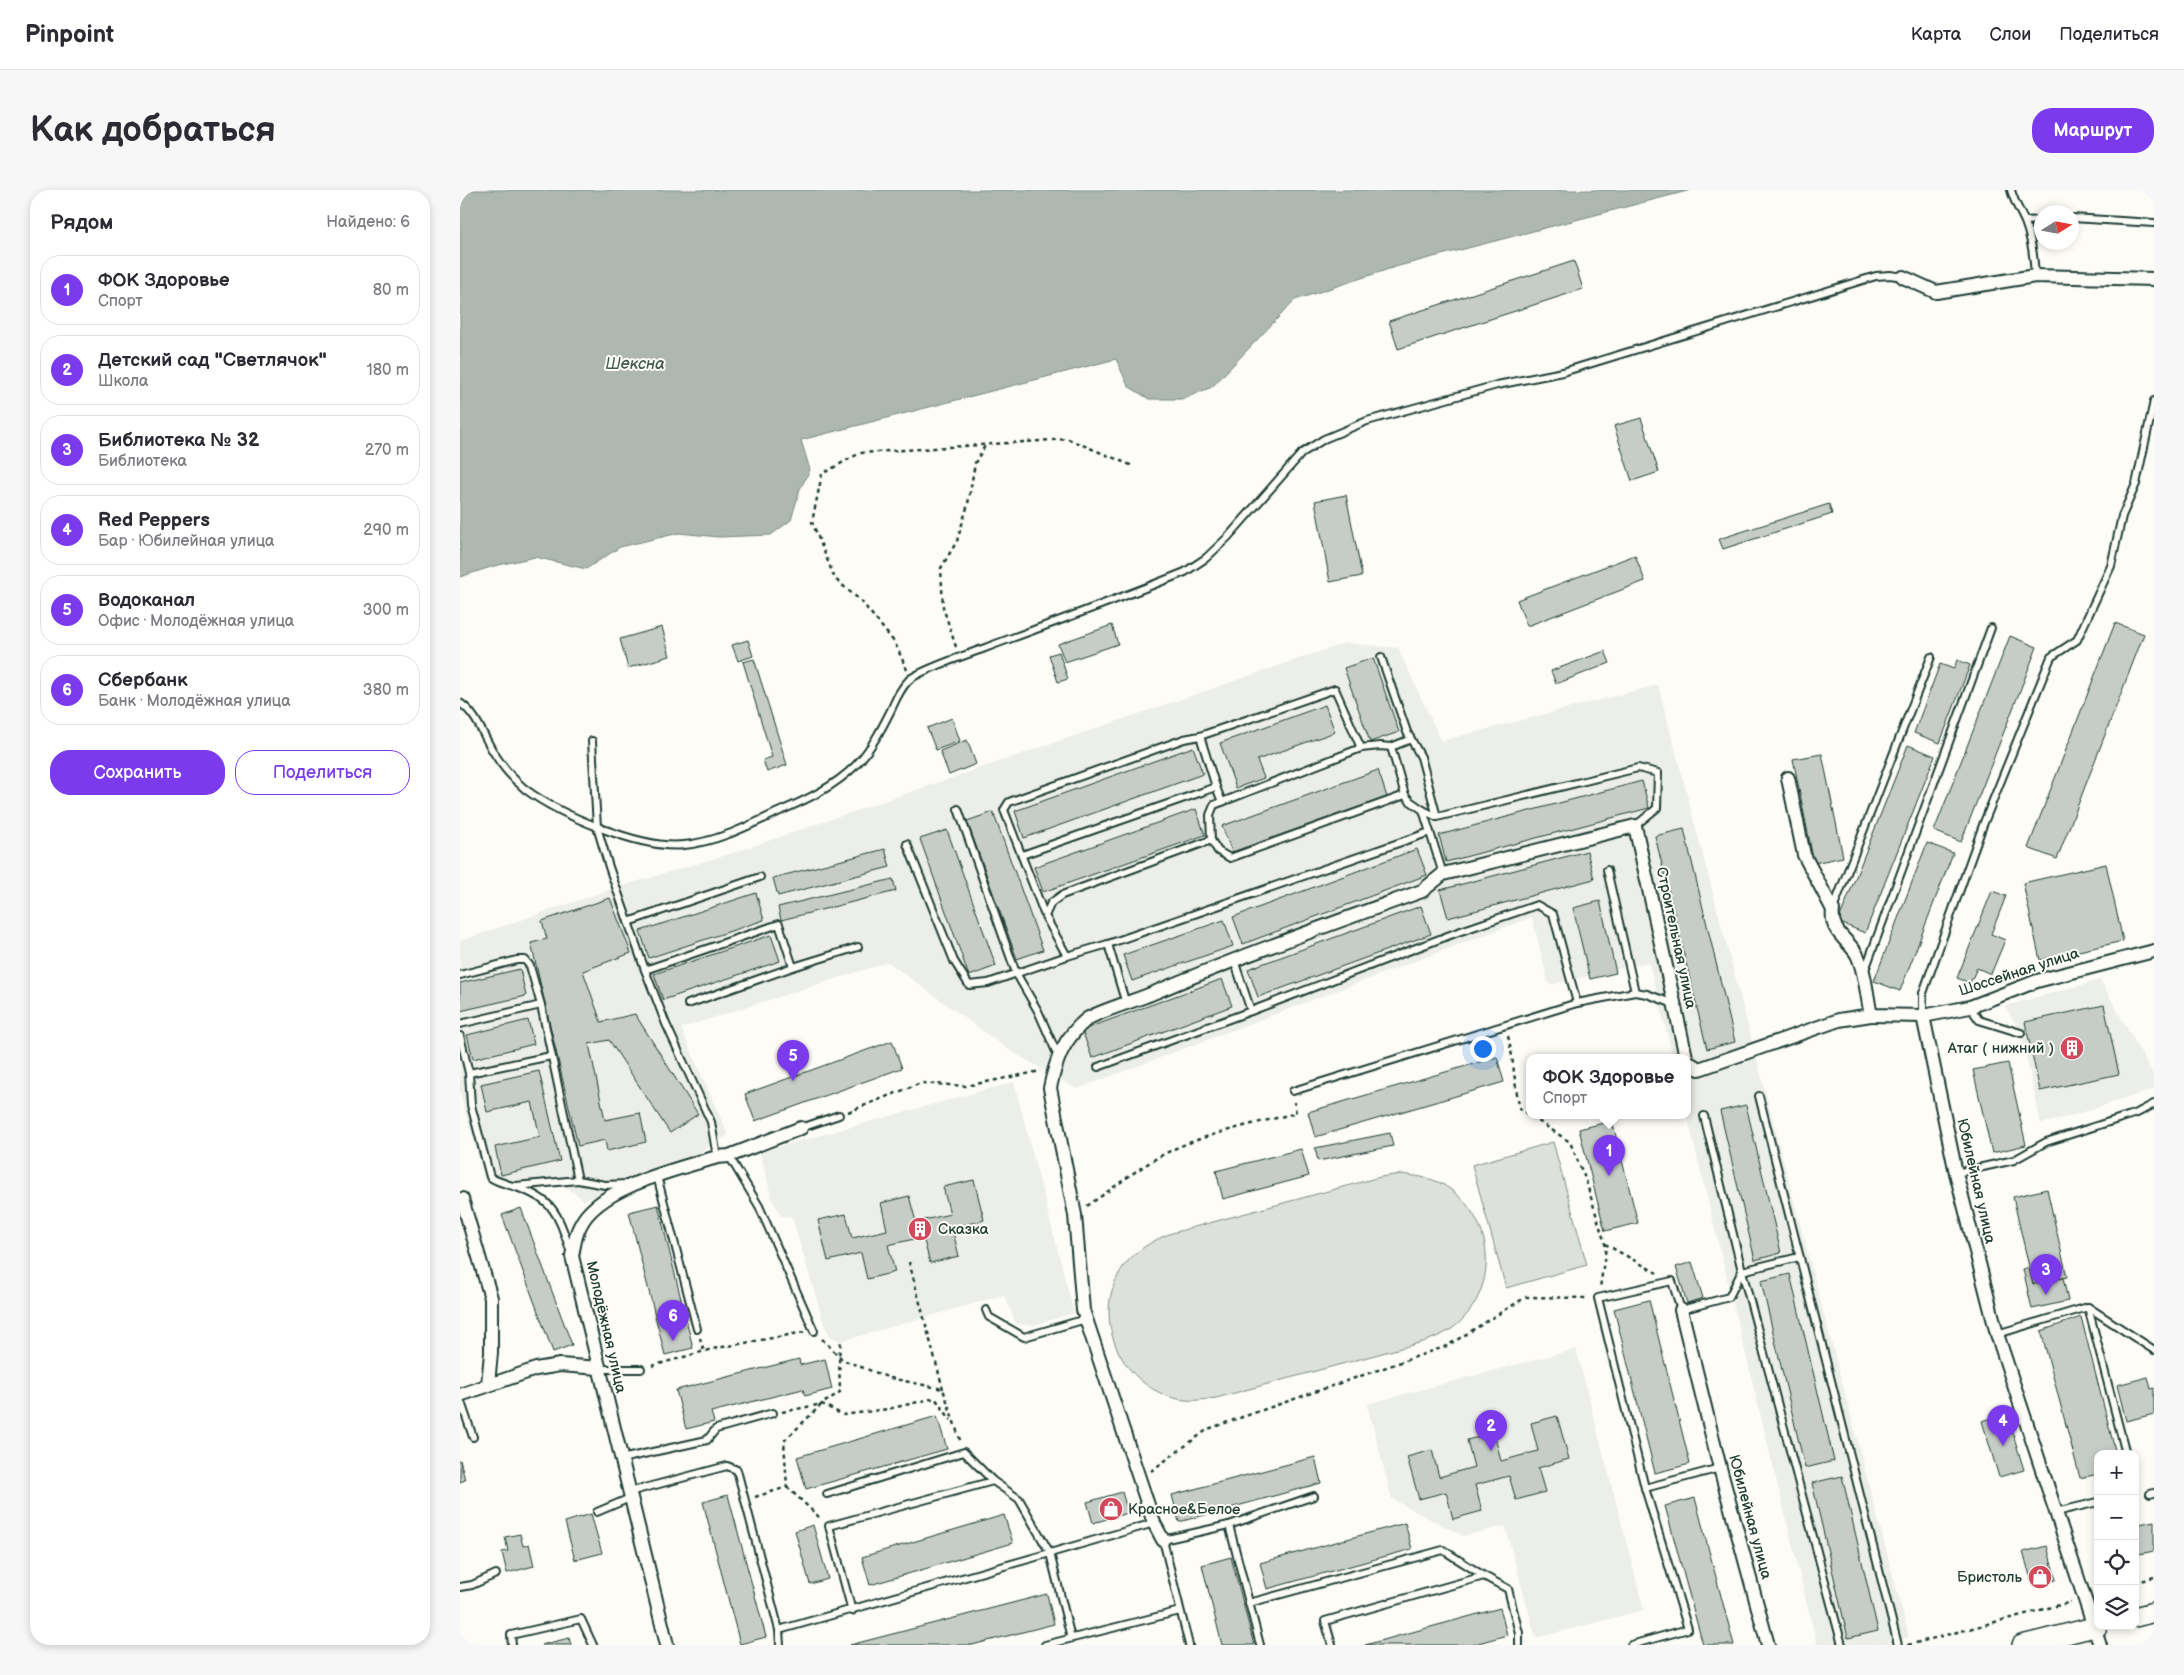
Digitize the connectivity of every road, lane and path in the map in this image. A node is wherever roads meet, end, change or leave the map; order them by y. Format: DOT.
graph roads {
  1 [pos="2011,190"];
  2 [pos="2079,218"];
  3 [pos="2034,220"];
  4 [pos="2025,221"];
  5 [pos="2154,223"];
  6 [pos="2035,276"];
  7 [pos="1903,277"];
  8 [pos="2154,279"];
  9 [pos="2154,401"];
  10 [pos="986,444"];
  11 [pos="1133,466"];
  12 [pos="1991,628"];
  13 [pos="1381,656"];
  14 [pos="1930,657"];
  15 [pos="960,658"];
  16 [pos="910,679"];
  17 [pos="460,703"];
  18 [pos="1200,736"];
  19 [pos="1411,739"];
  20 [pos="592,741"];
  21 [pos="1391,747"];
  22 [pos="1361,748"];
  23 [pos="1788,778"];
  24 [pos="1216,787"];
  25 [pos="1405,795"];
  26 [pos="1222,802"];
  27 [pos="958,809"];
  28 [pos="1423,810"];
  29 [pos="1437,817"];
  30 [pos="1635,826"];
  31 [pos="597,827"];
  32 [pos="1430,832"];
  33 [pos="1211,840"];
  34 [pos="907,844"];
  35 [pos="1022,855"];
  36 [pos="1607,870"];
  37 [pos="1444,874"];
  38 [pos="760,877"];
  39 [pos="1833,910"];
  40 [pos="1045,916"];
  41 [pos="628,922"];
  42 [pos="1108,944"];
  43 [pos="858,946"];
  44 [pos="2154,951"];
  45 [pos="1067,956"];
  46 [pos="1233,959"];
  47 [pos="793,967"];
  48 [pos="645,970"];
  49 [pos="1016,973"];
  50 [pos="460,975"];
  51 [pos="1863,976"];
  52 [pos="1635,992"];
  53 [pos="1578,1002"];
  54 [pos="688,1004"];
  55 [pos="1126,1004"];
  56 [pos="1674,1004"];
  57 [pos="541,1005"];
  58 [pos="1970,1007"];
  59 [pos="1251,1011"];
  60 [pos="1871,1015"];
  61 [pos="1924,1016"];
  62 [pos="460,1024"];
  63 [pos="1505,1025"];
  64 [pos="2021,1032"];
  65 [pos="460,1036"];
  66 [pos="1685,1054"];
  67 [pos="552,1056"];
  68 [pos="1057,1062"];
  69 [pos="1691,1064"];
  70 [pos="1098,1067"];
  71 [pos="469,1073"];
  72 [pos="1293,1090"];
  73 [pos="1759,1096"];
  74 [pos="2154,1104"];
  75 [pos="1526,1113"];
  76 [pos="839,1115"];
  77 [pos="1704,1116"];
  78 [pos="1535,1119"];
  79 [pos="801,1128"];
  80 [pos="723,1157"];
  81 [pos="1956,1173"];
  82 [pos="658,1176"];
  83 [pos="578,1180"];
  84 [pos="634,1184"];
  85 [pos="512,1186"];
  86 [pos="461,1197"];
  87 [pos="1075,1215"];
  88 [pos="1604,1244"];
  89 [pos="572,1256"];
  90 [pos="1799,1257"];
  91 [pos="908,1262"];
  92 [pos="1742,1271"];
  93 [pos="1672,1281"];
  94 [pos="1598,1298"];
  95 [pos="2088,1307"];
  96 [pos="986,1310"];
  97 [pos="1682,1310"];
  98 [pos="1086,1319"];
  99 [pos="698,1330"];
  100 [pos="814,1331"];
  101 [pos="1997,1334"];
  102 [pos="841,1341"];
  103 [pos="2154,1350"];
  104 [pos="704,1352"];
  105 [pos="839,1356"];
  106 [pos="599,1368"];
  107 [pos="641,1369"];
  108 [pos="488,1384"];
  109 [pos="943,1388"];
  110 [pos="460,1395"];
  111 [pos="460,1399"];
  112 [pos="822,1404"];
  113 [pos="773,1413"];
  114 [pos="953,1422"];
  115 [pos="473,1436"];
  116 [pos="2125,1450"];
  117 [pos="964,1452"];
  118 [pos="621,1459"];
  119 [pos="1720,1468"];
  120 [pos="1140,1478"];
  121 [pos="993,1481"];
  122 [pos="788,1487"];
  123 [pos="1645,1488"];
  124 [pos="827,1494"];
  125 [pos="629,1495"];
  126 [pos="1314,1496"];
  127 [pos="746,1500"];
  128 [pos="2094,1503"];
  129 [pos="597,1512"];
  130 [pos="2056,1512"];
  131 [pos="1154,1522"];
  132 [pos="1229,1525"];
  133 [pos="829,1526"];
  134 [pos="1163,1540"];
  135 [pos="1050,1554"];
  136 [pos="496,1574"];
  137 [pos="1484,1576"];
  138 [pos="2154,1577"];
  139 [pos="2139,1582"];
  140 [pos="460,1587"];
  141 [pos="2071,1602"];
  142 [pos="1249,1603"];
  143 [pos="852,1611"];
  144 [pos="1180,1611"];
  145 [pos="2154,1612"];
  146 [pos="2139,1616"];
  147 [pos="2094,1620"];
  148 [pos="2094,1627"];
  149 [pos="779,1630"];
  150 [pos="2097,1630"];
  151 [pos="1071,1638"];
  152 [pos="512,1645"];
  153 [pos="593,1645"];
  154 [pos="667,1645"];
  155 [pos="780,1645"];
  156 [pos="1045,1645"];
  157 [pos="1189,1645"];
  158 [pos="1260,1645"];
  159 [pos="1332,1645"];
  160 [pos="1519,1645"];
  161 [pos="1631,1645"];
  162 [pos="1768,1645"];
  163 [pos="1842,1645"];
  164 [pos="1898,1645"];
  165 [pos="1906,1645"];
  166 [pos="2022,1645"];
  167 [pos="2100,1645"];
  1 -- 4 [label="lane"];
  2 -- 5 [label="lane"];
  3 -- 4 [label="lane"];
  4 -- 6 [label="lane"];
  6 -- 7 [label="street"];
  6 -- 8 [label="street"];
  7 -- 15 [label="lane"];
  9 -- 61 [label="lane"];
  10 -- 11 [label="path"];
  10 -- 15 [label="path"];
  10 -- 16 [label="path"];
  12 -- 51 [label="lane"];
  13 -- 19 [label="lane"];
  14 -- 39 [label="lane"];
  15 -- 16 [label="lane"];
  16 -- 31 [label="lane"];
  17 -- 31 [label="lane"];
  18 -- 22 [label="lane"];
  18 -- 24 [label="lane"];
  18 -- 35 [label="lane"];
  19 -- 21 [label="lane"];
  19 -- 29 [label="lane"];
  20 -- 31 [label="lane"];
  21 -- 22 [label="lane"];
  21 -- 25 [label="lane"];
  22 -- 26 [label="lane"];
  23 -- 39 [label="street"];
  24 -- 26 [label="lane"];
  24 -- 35 [label="lane"];
  25 -- 28 [label="lane"];
  25 -- 33 [label="lane"];
  26 -- 33 [label="lane"];
  27 -- 49 [label="lane"];
  28 -- 29 [label="lane"];
  28 -- 32 [label="lane"];
  29 -- 30 [label="lane"];
  30 -- 37 [label="street"];
  30 -- 56 [label="street, Строительная улица"];
  31 -- 41 [label="lane"];
  32 -- 37 [label="lane"];
  32 -- 42 [label="lane"];
  33 -- 40 [label="lane"];
  34 -- 49 [label="lane"];
  35 -- 40 [label="lane"];
  36 -- 52 [label="lane"];
  37 -- 46 [label="street"];
  38 -- 41 [label="lane"];
  39 -- 51 [label="street"];
  40 -- 45 [label="lane"];
  41 -- 48 [label="lane"];
  42 -- 45 [label="lane"];
  42 -- 55 [label="lane"];
  43 -- 47 [label="lane"];
  44 -- 58 [label="street, Шоссейная улица"];
  45 -- 49 [label="lane"];
  46 -- 55 [label="street"];
  46 -- 59 [label="lane"];
  47 -- 48 [label="lane"];
  47 -- 54 [label="lane"];
  48 -- 80 [label="lane"];
  49 -- 68 [label="lane"];
  50 -- 57 [label="lane"];
  51 -- 60 [label="street"];
  52 -- 53 [label="lane"];
  52 -- 56 [label="lane"];
  53 -- 59 [label="lane"];
  53 -- 63 [label="lane"];
  55 -- 68 [label="street"];
  56 -- 66 [label="street, Строительная улица"];
  57 -- 62 [label="lane"];
  57 -- 67 [label="lane"];
  58 -- 61 [label="street, Шоссейная улица"];
  58 -- 64 [label="lane"];
  59 -- 70 [label="lane"];
  60 -- 61 [label="street"];
  60 -- 69 [label="street"];
  61 -- 81 [label="street, Юбилейная улица"];
  63 -- 72 [label="lane"];
  63 -- 75 [label="path"];
  65 -- 71 [label="lane"];
  67 -- 71 [label="lane"];
  67 -- 83 [label="lane"];
  68 -- 76 [label="path"];
  68 -- 87 [label="street"];
  71 -- 85 [label="lane"];
  72 -- 87 [label="path"];
  73 -- 90 [label="lane"];
  74 -- 81 [label="lane"];
  76 -- 79 [label="lane"];
  77 -- 92 [label="lane"];
  78 -- 88 [label="path"];
  79 -- 80 [label="street, Молодёжная улица"];
  80 -- 82 [label="street, Молодёжная улица"];
  80 -- 100 [label="lane"];
  81 -- 101 [label="street, Юбилейная улица"];
  82 -- 84 [label="street, Молодёжная улица"];
  82 -- 99 [label="lane"];
  83 -- 84 [label="lane"];
  83 -- 85 [label="lane"];
  84 -- 89 [label="street, Молодёжная улица"];
  85 -- 89 [label="lane"];
  86 -- 108 [label="street"];
  87 -- 98 [label="street"];
  88 -- 93 [label="path"];
  88 -- 94 [label="path"];
  89 -- 106 [label="street, Молодёжная улица"];
  90 -- 92 [label="lane"];
  90 -- 164 [label="lane"];
  91 -- 109 [label="path"];
  92 -- 97 [label="lane"];
  92 -- 163 [label="lane"];
  93 -- 94 [label="lane"];
  93 -- 97 [label="lane"];
  94 -- 120 [label="path"];
  94 -- 123 [label="lane"];
  95 -- 101 [label="lane"];
  95 -- 103 [label="lane"];
  95 -- 116 [label="lane"];
  96 -- 98 [label="lane"];
  97 -- 119 [label="street, Юбилейная улица"];
  98 -- 120 [label="street"];
  99 -- 104 [label="path"];
  100 -- 104 [label="path"];
  100 -- 105 [label="path"];
  101 -- 130 [label="street, Юбилейная улица"];
  102 -- 105 [label="path"];
  104 -- 107 [label="path"];
  105 -- 109 [label="path"];
  105 -- 112 [label="path"];
  106 -- 107 [label="lane"];
  106 -- 108 [label="street"];
  106 -- 118 [label="street, Молодёжная улица"];
  108 -- 110 [label="street"];
  109 -- 114 [label="path"];
  111 -- 115 [label="lane"];
  112 -- 113 [label="path"];
  112 -- 114 [label="path"];
  112 -- 122 [label="path"];
  113 -- 118 [label="lane"];
  114 -- 117 [label="path"];
  117 -- 121 [label="lane"];
  117 -- 124 [label="lane"];
  118 -- 125 [label="street, Молодёжная улица"];
  119 -- 123 [label="lane"];
  119 -- 162 [label="street, Юбилейная улица"];
  120 -- 131 [label="street"];
  121 -- 133 [label="lane"];
  121 -- 135 [label="lane"];
  122 -- 127 [label="path"];
  122 -- 133 [label="path"];
  123 -- 161 [label="lane"];
  125 -- 127 [label="lane"];
  125 -- 129 [label="lane"];
  125 -- 154 [label="street, Молодёжная улица"];
  126 -- 132 [label="lane"];
  127 -- 149 [label="lane"];
  128 -- 130 [label="lane"];
  130 -- 147 [label="street, Юбилейная улица"];
  131 -- 134 [label="street"];
  131 -- 135 [label="lane"];
  132 -- 134 [label="lane"];
  132 -- 142 [label="lane"];
  133 -- 143 [label="lane"];
  134 -- 144 [label="lane"];
  135 -- 143 [label="lane"];
  135 -- 151 [label="lane"];
  136 -- 140 [label="lane"];
  137 -- 142 [label="lane"];
  137 -- 159 [label="lane"];
  137 -- 160 [label="lane"];
  138 -- 139 [label="path"];
  141 -- 165 [label="path"];
  142 -- 158 [label="lane"];
  143 -- 149 [label="lane"];
  144 -- 151 [label="lane"];
  144 -- 157 [label="lane"];
  145 -- 146 [label="street"];
  148 -- 166 [label="street"];
  149 -- 155 [label="lane"];
  150 -- 167 [label="street, Юбилейная улица"];
  151 -- 156 [label="lane"];
  152 -- 153 [label="lane"];
}
